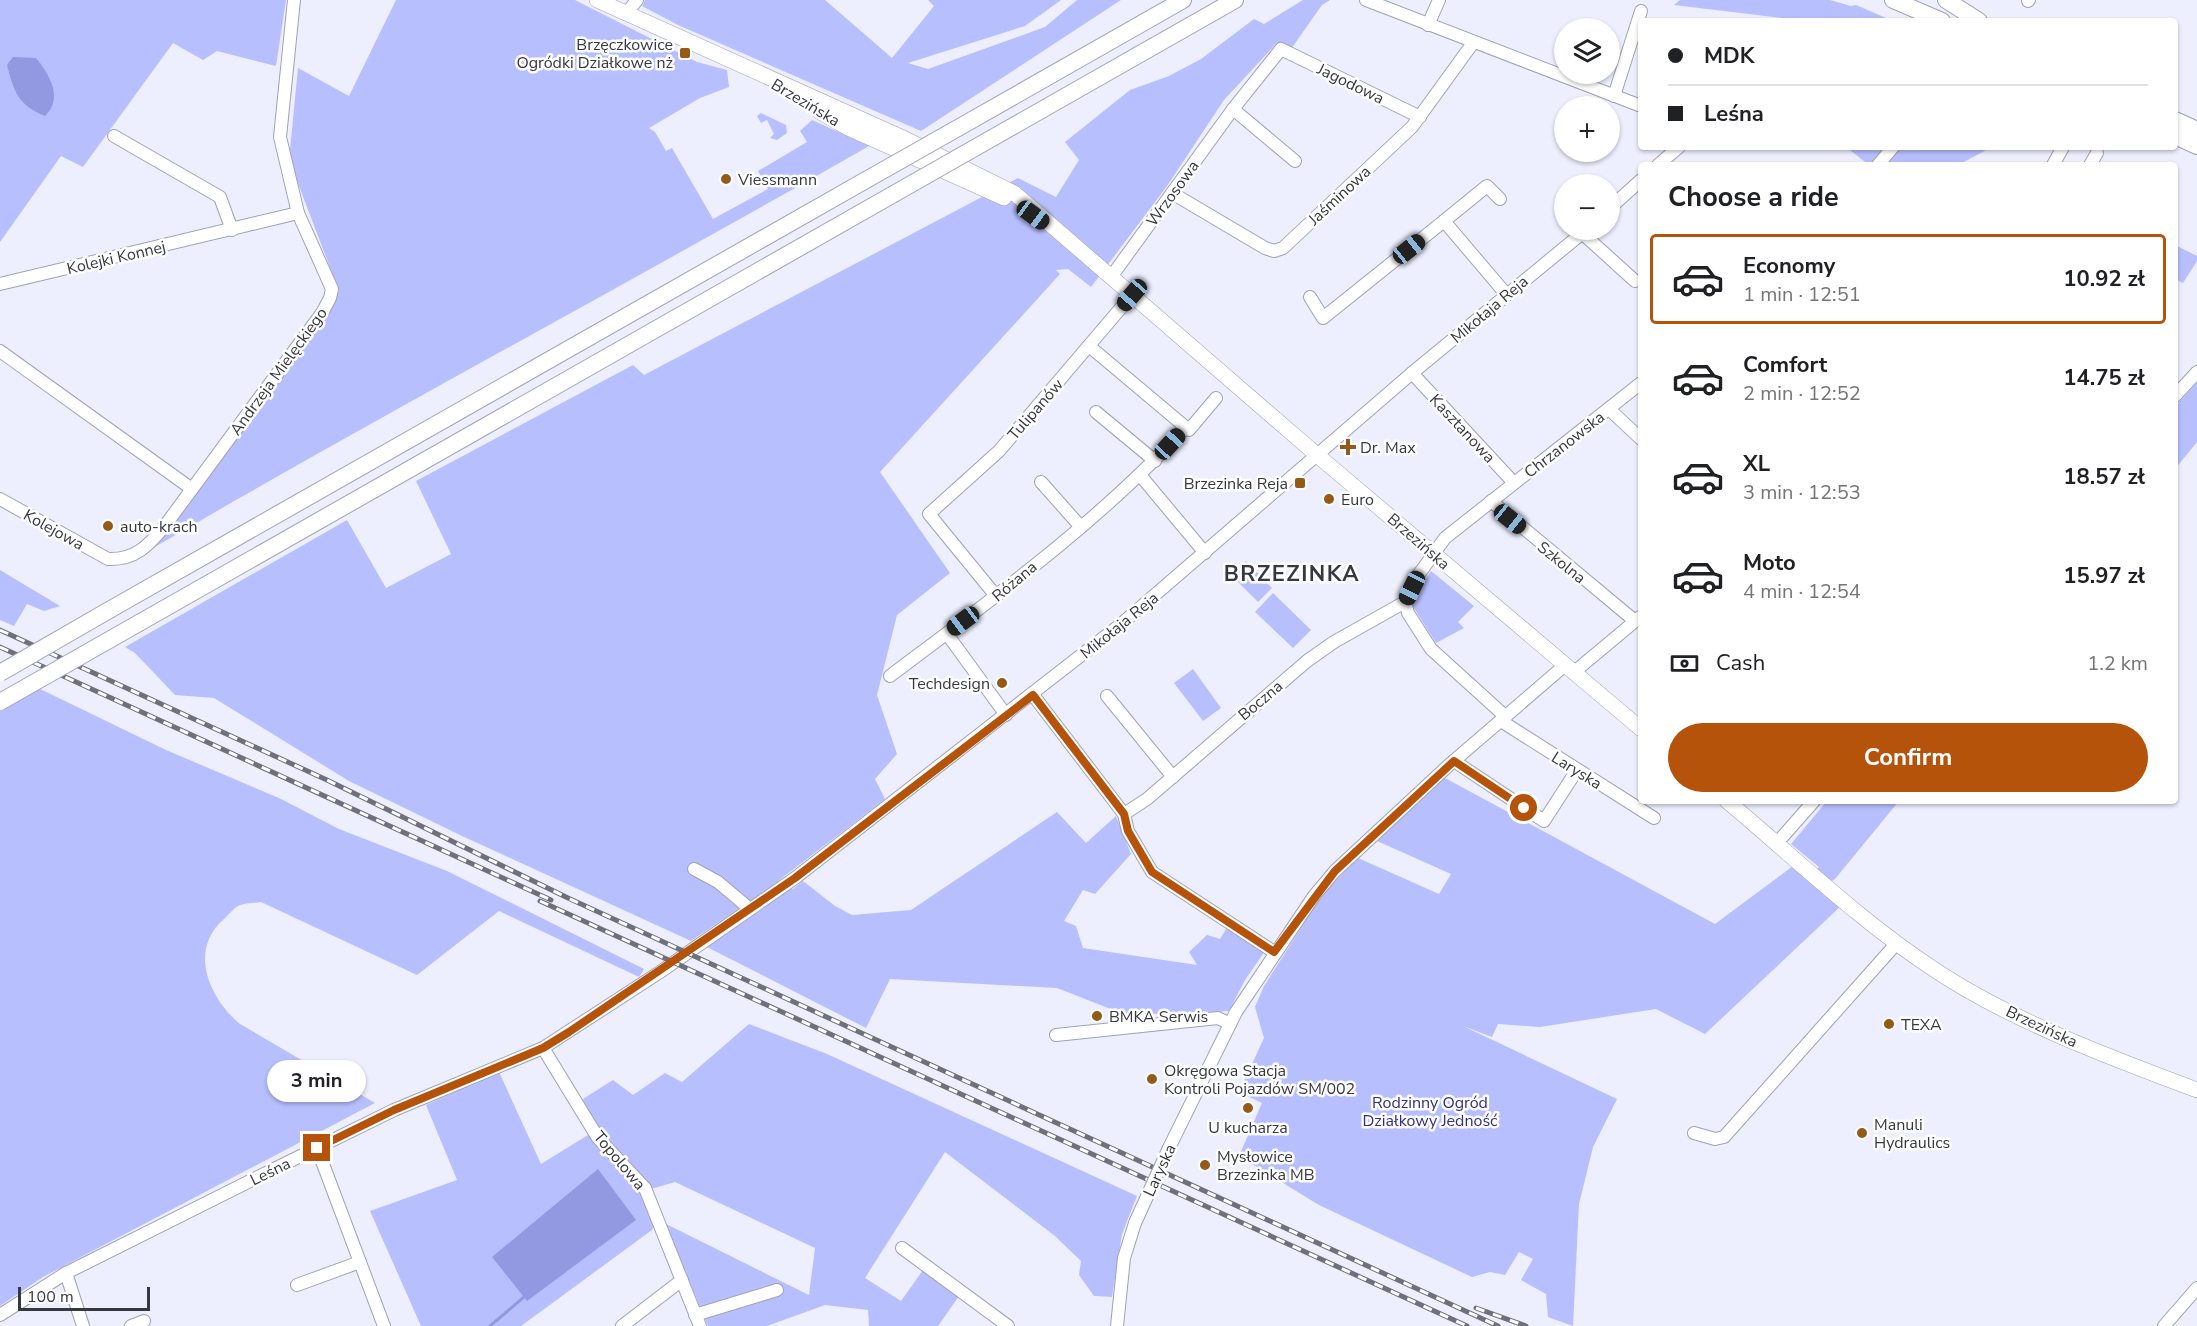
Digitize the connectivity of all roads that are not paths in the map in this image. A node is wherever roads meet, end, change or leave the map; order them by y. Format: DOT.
graph roads {
  1 [pos="294,0"];
  2 [pos="597,0"];
  3 [pos="637,0"];
  4 [pos="1183,0"];
  5 [pos="1235,0"];
  6 [pos="1366,0"];
  7 [pos="1439,0"];
  8 [pos="1893,0"];
  9 [pos="1920,0"];
  10 [pos="1946,0"];
  11 [pos="1958,0"];
  12 [pos="1641,11"];
  13 [pos="626,14"];
  14 [pos="1639,18"];
  15 [pos="1935,18"];
  16 [pos="1947,18"];
  17 [pos="1973,18"];
  18 [pos="1975,18"];
  19 [pos="1638,20"];
  20 [pos="1428,25"];
  21 [pos="1473,43"];
  22 [pos="1281,49"];
  23 [pos="1614,96"];
  24 [pos="1620,98"];
  25 [pos="1638,105"];
  26 [pos="1233,109"];
  27 [pos="1420,117"];
  28 [pos="2178,121"];
  29 [pos="2197,130"];
  30 [pos="114,136"];
  31 [pos="2178,137"];
  32 [pos="2197,146"];
  33 [pos="1675,150"];
  34 [pos="1890,150"];
  35 [pos="2097,153"];
  36 [pos="1294,161"];
  37 [pos="1661,162"];
  38 [pos="1880,162"];
  39 [pos="2092,162"];
  40 [pos="1638,183"];
  41 [pos="1172,193"];
  42 [pos="1620,199"];
  43 [pos="1500,200"];
  44 [pos="298,213"];
  45 [pos="1444,221"];
  46 [pos="232,230"];
  47 [pos="1573,240"];
  48 [pos="1593,240"];
  49 [pos="1111,277"];
  50 [pos="1635,281"];
  51 [pos="0,284"];
  52 [pos="1506,294"];
  53 [pos="1132,295"];
  54 [pos="1310,297"];
  55 [pos="1089,346"];
  56 [pos="0,351"];
  57 [pos="2197,372"];
  58 [pos="1412,374"];
  59 [pos="1638,385"];
  60 [pos="2178,393"];
  61 [pos="1216,398"];
  62 [pos="1609,409"];
  63 [pos="1096,412"];
  64 [pos="1187,429"];
  65 [pos="1638,436"];
  66 [pos="1317,455"];
  67 [pos="1155,460"];
  68 [pos="1140,475"];
  69 [pos="1041,482"];
  70 [pos="1514,483"];
  71 [pos="192,489"];
  72 [pos="0,499"];
  73 [pos="1491,501"];
  74 [pos="1080,526"];
  75 [pos="1205,553"];
  76 [pos="1433,553"];
  77 [pos="108,559"];
  78 [pos="996,596"];
  79 [pos="1405,602"];
  80 [pos="1638,619"];
  81 [pos="947,634"];
  82 [pos="1568,669"];
  83 [pos="0,673"];
  84 [pos="890,676"];
  85 [pos="1033,695"];
  86 [pos="1107,696"];
  87 [pos="0,702"];
  88 [pos="1006,715"];
  89 [pos="1504,719"];
  90 [pos="1638,727"];
  91 [pos="1454,761"];
  92 [pos="1577,770"];
  93 [pos="1173,777"];
  94 [pos="1731,804"];
  95 [pos="1811,804"];
  96 [pos="1124,814"];
  97 [pos="1654,818"];
  98 [pos="1777,843"];
  99 [pos="694,869"];
  100 [pos="754,906"];
  101 [pos="1896,944"];
  102 [pos="1274,952"];
  103 [pos="634,989"];
  104 [pos="1230,1024"];
  105 [pos="1056,1035"];
  106 [pos="543,1048"];
  107 [pos="2197,1090"];
  108 [pos="1694,1133"];
  109 [pos="317,1148"];
  110 [pos="902,1248"];
  111 [pos="360,1262"];
  112 [pos="66,1273"];
  113 [pos="682,1280"];
  114 [pos="297,1286"];
  115 [pos="2197,1288"];
  116 [pos="777,1290"];
  117 [pos="0,1314"];
  118 [pos="698,1320"];
  119 [pos="144,1321"];
  120 [pos="83,1326"];
  121 [pos="131,1326"];
  122 [pos="384,1326"];
  123 [pos="622,1326"];
  124 [pos="1008,1326"];
  125 [pos="1117,1326"];
  126 [pos="2164,1326"];
  1 -- 44 [label="street, Andrzeja Mielęckiego"];
  2 -- 13 [label="main road, Brzezińska"];
  3 -- 13 [label="street"];
  4 -- 83 [label="highway, bridge"];
  5 -- 87 [label="highway, bridge"];
  6 -- 20 [label="street"];
  7 -- 20 [label="street"];
  8 -- 15 [label="highway"];
  9 -- 16 [label="highway"];
  10 -- 17 [label="highway"];
  11 -- 18 [label="highway"];
  12 -- 14 [label="street"];
  13 -- 49 [label="main road, Brzezińska"];
  19 -- 23 [label="street"];
  20 -- 21 [label="street"];
  21 -- 23 [label="street"];
  21 -- 27 [label="street, Jaśminowa"];
  22 -- 26 [label="street, Wrzosowa"];
  22 -- 27 [label="street, Jagodowa"];
  24 -- 25 [label="street"];
  26 -- 36 [label="street"];
  26 -- 41 [label="street, Wrzosowa"];
  27 -- 41 [label="street, Jaśminowa"];
  28 -- 29 [label="highway"];
  30 -- 46 [label="street"];
  31 -- 32 [label="highway"];
  33 -- 37 [label="street"];
  34 -- 38 [label="street"];
  35 -- 39 [label="street"];
  40 -- 42 [label="street"];
  41 -- 49 [label="street, Wrzosowa"];
  43 -- 45 [label="street"];
  44 -- 46 [label="street, Kolejki Konnej"];
  44 -- 71 [label="street, Andrzeja Mielęckiego"];
  45 -- 52 [label="street"];
  45 -- 54 [label="street"];
  46 -- 51 [label="street, Kolejki Konnej"];
  47 -- 52 [label="street, Mikołaja Reja"];
  48 -- 50 [label="street, Mikołaja Reja"];
  49 -- 53 [label="main road, Brzezińska"];
  52 -- 58 [label="street, Mikołaja Reja"];
  53 -- 55 [label="street, Tulipanów"];
  53 -- 66 [label="main road, Brzezińska"];
  55 -- 64 [label="street"];
  55 -- 78 [label="street, Tulipanów"];
  56 -- 71 [label="street"];
  57 -- 60 [label="street"];
  58 -- 66 [label="street, Mikołaja Reja"];
  58 -- 70 [label="street, Kasztanowa"];
  59 -- 62 [label="street, Chrzanowska"];
  61 -- 64 [label="street, Różana"];
  62 -- 65 [label="street"];
  62 -- 70 [label="street, Chrzanowska"];
  63 -- 67 [label="street"];
  64 -- 67 [label="street, Różana"];
  66 -- 75 [label="street, Mikołaja Reja"];
  66 -- 76 [label="main road, Brzezińska"];
  67 -- 68 [label="street, Różana"];
  68 -- 74 [label="street, Różana"];
  68 -- 75 [label="street"];
  69 -- 74 [label="street"];
  70 -- 73 [label="street, Chrzanowska"];
  71 -- 77 [label="street, Andrzeja Mielęckiego"];
  72 -- 77 [label="street, Kolejowa"];
  73 -- 76 [label="street, Chrzanowska"];
  73 -- 80 [label="street, Szkolna"];
  74 -- 78 [label="street, Różana"];
  75 -- 85 [label="street, Mikołaja Reja"];
  76 -- 79 [label="street, Chrzanowska"];
  76 -- 82 [label="main road, Brzezińska"];
  78 -- 81 [label="street, Różana"];
  79 -- 89 [label="street"];
  79 -- 93 [label="street, Boczna"];
  80 -- 82 [label="street, Laryska"];
  81 -- 84 [label="street, Różana"];
  81 -- 88 [label="street"];
  82 -- 89 [label="street, Laryska"];
  82 -- 90 [label="main road, Brzezińska"];
  85 -- 88 [label="street, Mikołaja Reja"];
  85 -- 96 [label="street"];
  86 -- 93 [label="street"];
  88 -- 100 [label="street, Mikołaja Reja"];
  89 -- 91 [label="street, Laryska"];
  89 -- 92 [label="street, Laryska"];
  91 -- 92 [label="street"];
  91 -- 102 [label="street, Laryska"];
  92 -- 97 [label="street, Laryska"];
  93 -- 96 [label="street, Boczna"];
  94 -- 98 [label="main road, Brzezińska"];
  95 -- 98 [label="street"];
  96 -- 102 [label="street"];
  98 -- 101 [label="main road, Brzezińska"];
  99 -- 100 [label="street"];
  100 -- 103 [label="street, Mikołaja Reja"];
  101 -- 107 [label="main road, Brzezińska"];
  101 -- 108 [label="street"];
  102 -- 104 [label="street, Laryska"];
  103 -- 106 [label="street, Leśna"];
  104 -- 105 [label="street"];
  104 -- 125 [label="street, Laryska, bridge"];
  106 -- 109 [label="street, Leśna"];
  106 -- 113 [label="street, Topolowa"];
  109 -- 111 [label="street"];
  109 -- 112 [label="street, Leśna"];
  110 -- 124 [label="street"];
  111 -- 114 [label="street"];
  111 -- 122 [label="street"];
  112 -- 117 [label="street, Leśna"];
  112 -- 120 [label="street"];
  113 -- 118 [label="street, Topolowa"];
  113 -- 123 [label="street"];
  115 -- 126 [label="street"];
  116 -- 118 [label="street, Topolowa"];
  119 -- 121 [label="street"];
}
